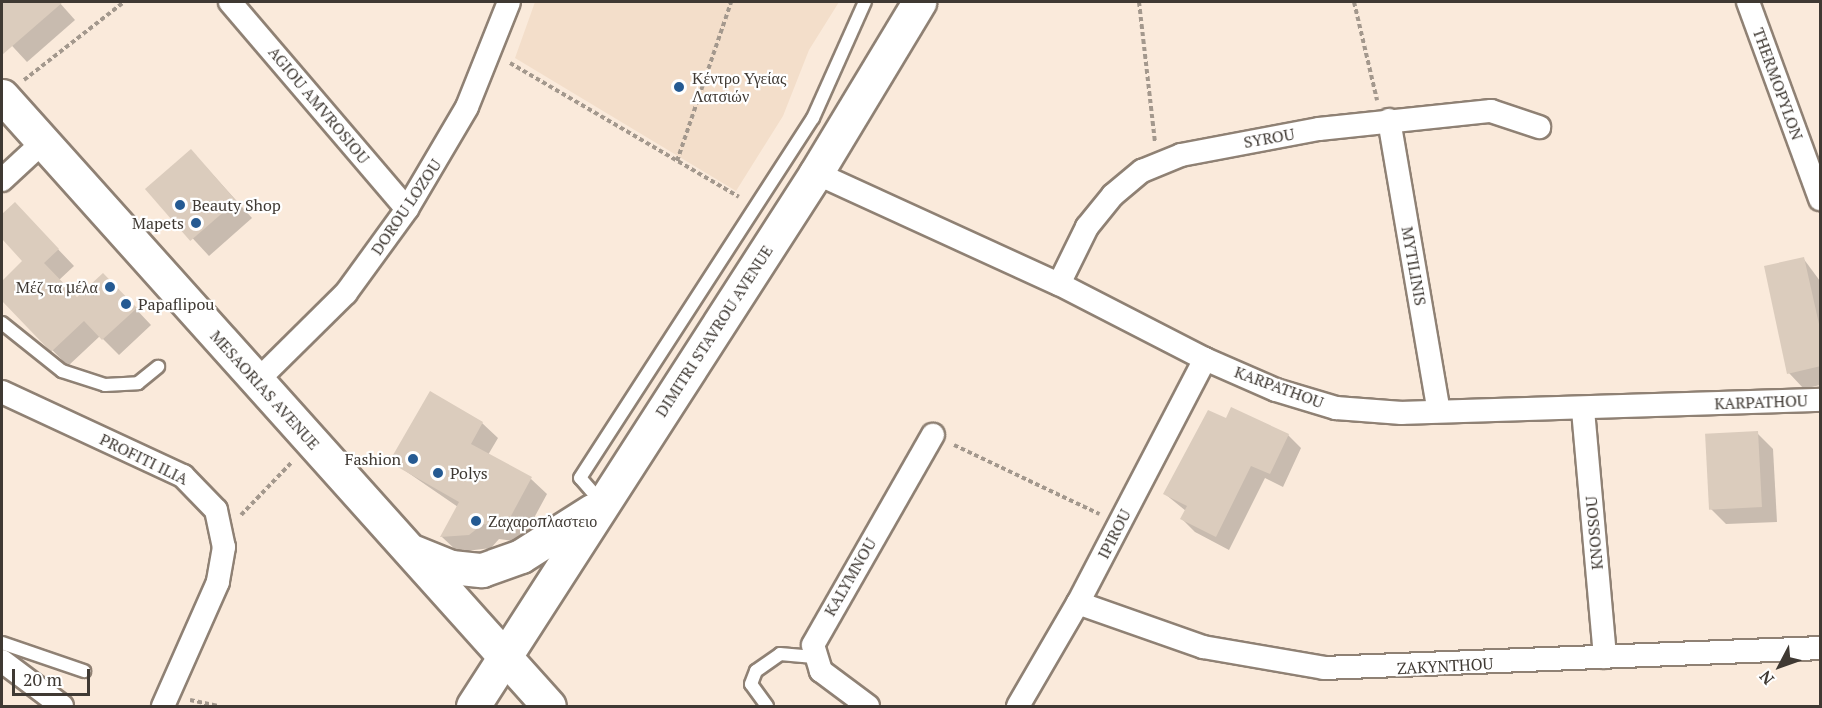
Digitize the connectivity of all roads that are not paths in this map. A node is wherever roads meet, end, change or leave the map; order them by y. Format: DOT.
graph roads {
  1 [pos="230,2"];
  2 [pos="509,2"];
  3 [pos="865,2"];
  4 [pos="920,2"];
  5 [pos="1748,2"];
  6 [pos="2,97"];
  7 [pos="1385,121"];
  8 [pos="1539,127"];
  9 [pos="43,142"];
  10 [pos="816,173"];
  11 [pos="2,180"];
  12 [pos="1821,199"];
  13 [pos="407,209"];
  14 [pos="1059,284"];
  15 [pos="2,323"];
  16 [pos="1205,359"];
  17 [pos="158,367"];
  18 [pos="257,381"];
  19 [pos="2,392"];
  20 [pos="1821,400"];
  21 [pos="1583,410"];
  22 [pos="1438,411"];
  23 [pos="933,435"];
  24 [pos="603,505"];
  25 [pos="407,549"];
  26 [pos="1078,603"];
  27 [pos="2,643"];
  28 [pos="1821,648"];
  29 [pos="814,657"];
  30 [pos="1605,657"];
  31 [pos="504,658"];
  32 [pos="4,667"];
  33 [pos="84,671"];
  34 [pos="62,706"];
  35 [pos="163,706"];
  36 [pos="473,706"];
  37 [pos="549,706"];
  38 [pos="766,706"];
  39 [pos="868,706"];
  40 [pos="1018,706"];
  1 -- 13 [label="street, AGIOU AMVROSIOU"];
  2 -- 13 [label="street, DOROU LOZOU"];
  3 -- 24 [label="lane"];
  4 -- 10 [label="main road, DIMITRI STAVROU AVENUE"];
  5 -- 12 [label="street, THERMOPYLON"];
  6 -- 9 [label="main road, MESAORIAS AVENUE"];
  7 -- 8 [label="street, SYROU"];
  7 -- 14 [label="street, SYROU"];
  7 -- 22 [label="street, MYTILINIS"];
  9 -- 11 [label="street"];
  9 -- 18 [label="main road, MESAORIAS AVENUE"];
  10 -- 14 [label="street, KARPATHOU"];
  10 -- 24 [label="main road, DIMITRI STAVROU AVENUE"];
  13 -- 18 [label="street, DOROU LOZOU"];
  14 -- 16 [label="street, KARPATHOU"];
  15 -- 17 [label="lane"];
  16 -- 22 [label="street, KARPATHOU"];
  16 -- 26 [label="street, IPIROU"];
  18 -- 25 [label="main road, MESAORIAS AVENUE"];
  19 -- 35 [label="street, PROFITI ILIA"];
  20 -- 21 [label="street, KARPATHOU"];
  21 -- 22 [label="street, KARPATHOU"];
  21 -- 30 [label="street, KNOSSOU"];
  23 -- 29 [label="street, KALYMNOU"];
  24 -- 25 [label="main road"];
  24 -- 31 [label="main road, DIMITRI STAVROU AVENUE"];
  25 -- 31 [label="main road, MESAORIAS AVENUE"];
  26 -- 30 [label="street, ZAKYNTHOU"];
  26 -- 40 [label="street, IPIROU"];
  27 -- 33 [label="lane"];
  28 -- 30 [label="street, ZAKYNTHOU"];
  29 -- 38 [label="lane"];
  29 -- 39 [label="street"];
  31 -- 36 [label="main road, DIMITRI STAVROU AVENUE"];
  31 -- 37 [label="main road, MESAORIAS AVENUE"];
  32 -- 34 [label="street"];
}
